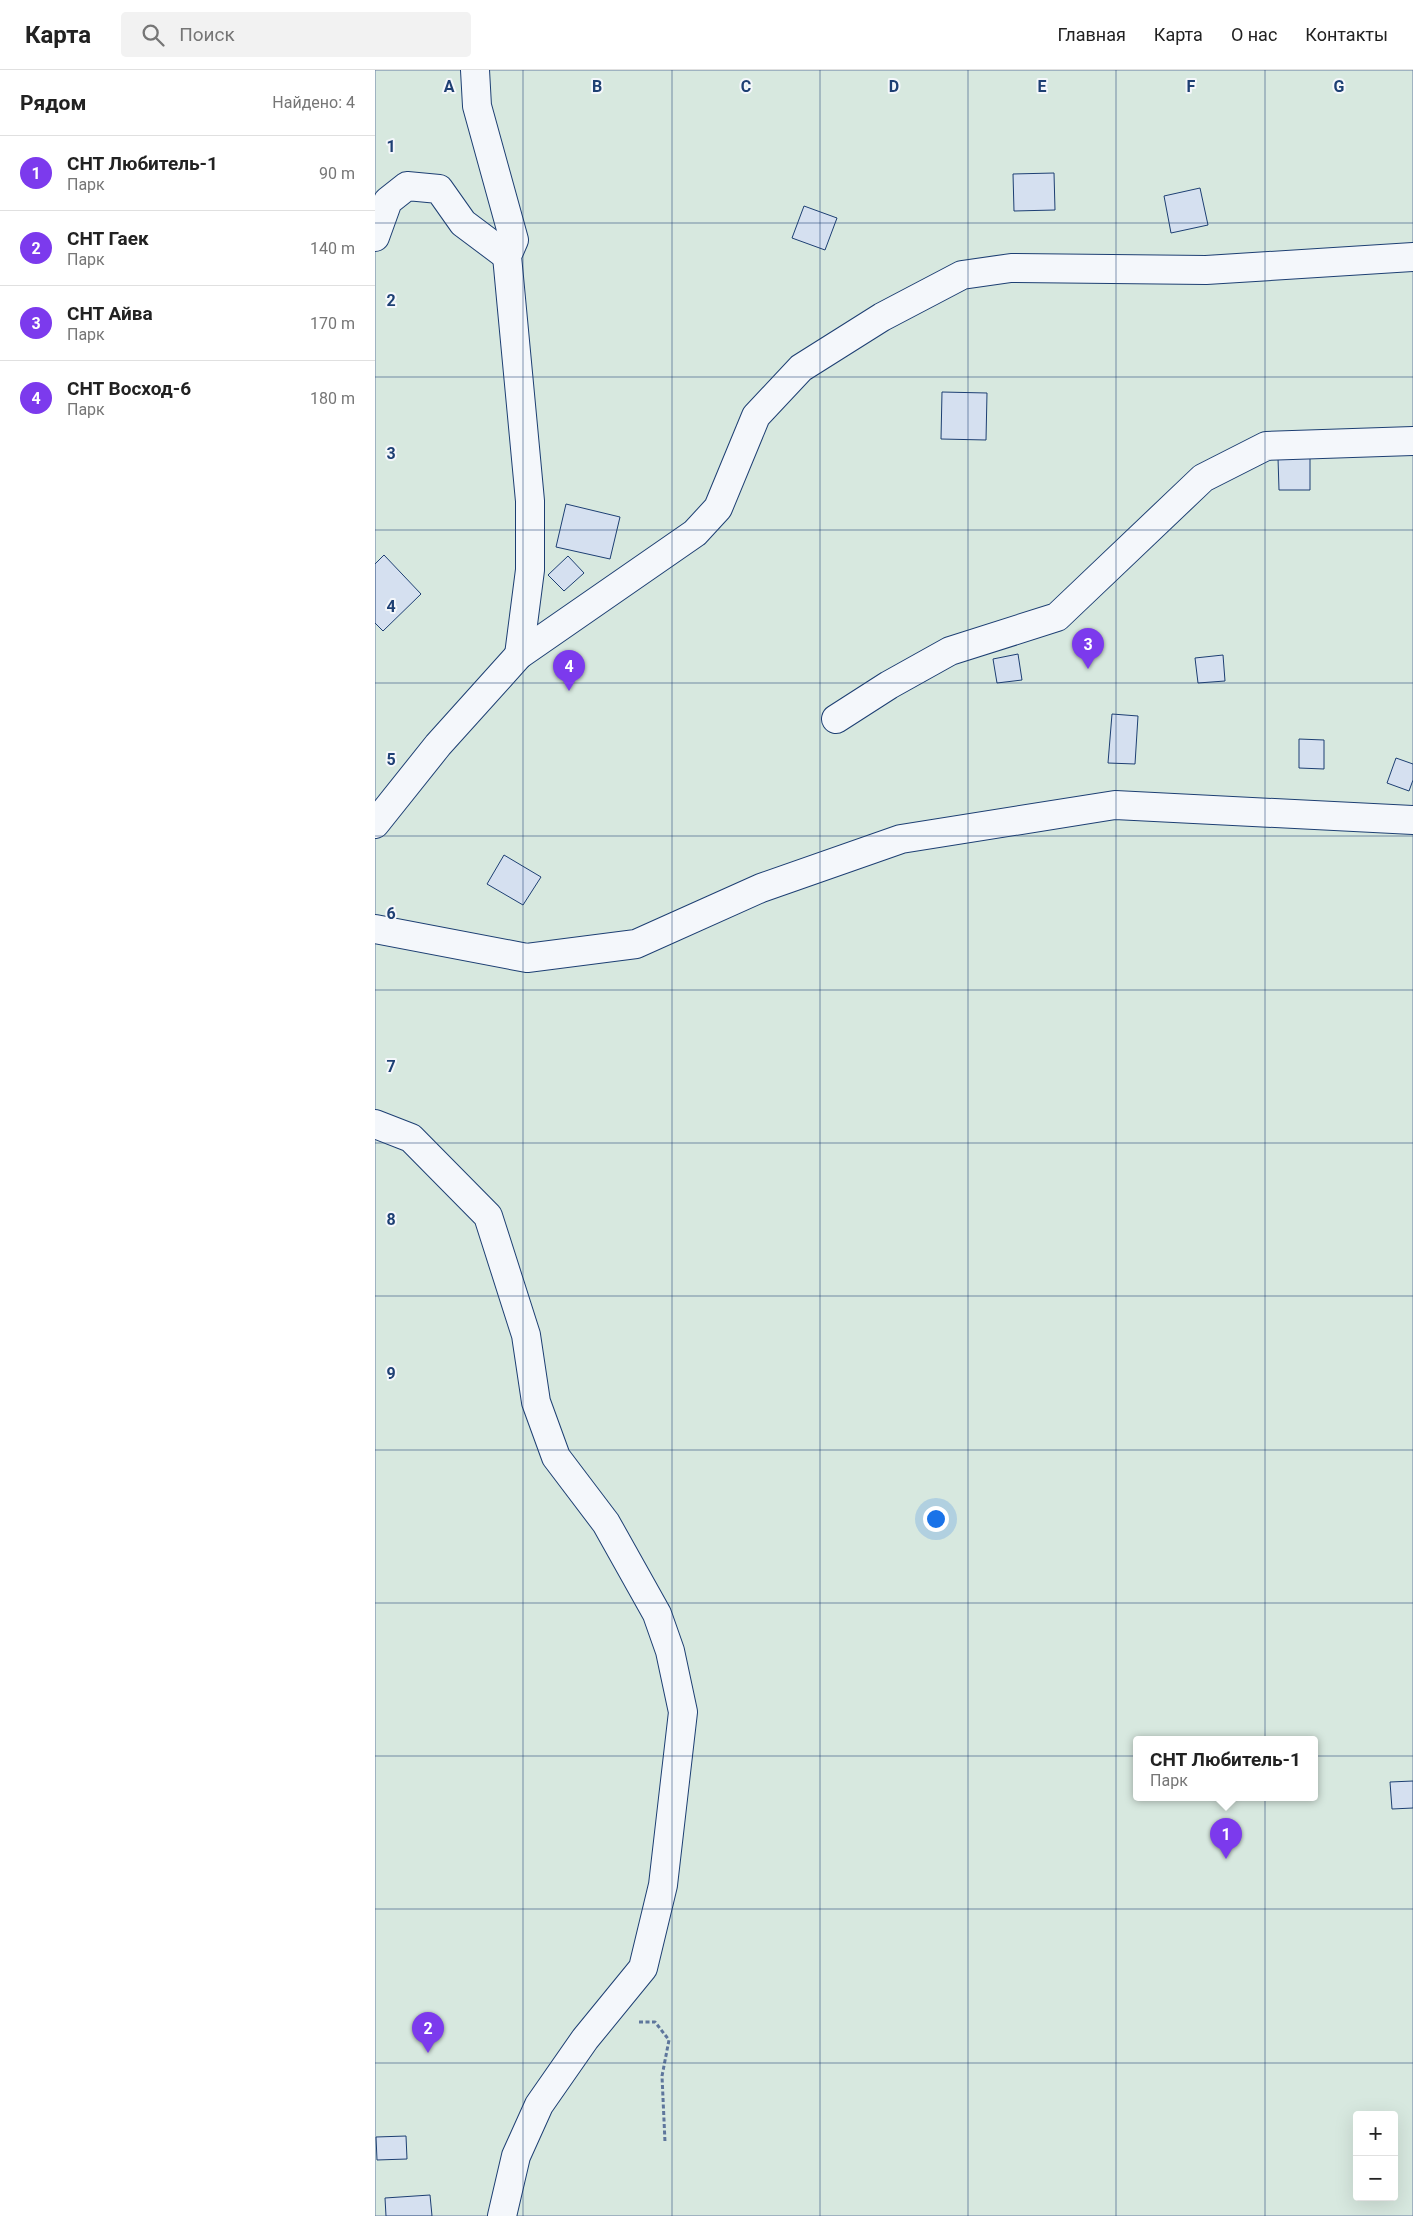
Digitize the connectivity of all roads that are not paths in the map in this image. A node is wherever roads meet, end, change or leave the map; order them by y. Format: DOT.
graph roads {
  1 [pos="475,70"];
  2 [pos="375,237"];
  3 [pos="507,256"];
  4 [pos="1413,257"];
  5 [pos="1413,441"];
  6 [pos="519,655"];
  7 [pos="837,719"];
  8 [pos="1413,820"];
  9 [pos="375,824"];
  10 [pos="375,929"];
  11 [pos="375,1124"];
  12 [pos="502,2216"];
  1 -- 3 [label="street"];
  2 -- 3 [label="street"];
  3 -- 6 [label="street"];
  4 -- 6 [label="street"];
  5 -- 7 [label="street"];
  6 -- 9 [label="street"];
  8 -- 10 [label="street"];
  11 -- 12 [label="street"];
}
